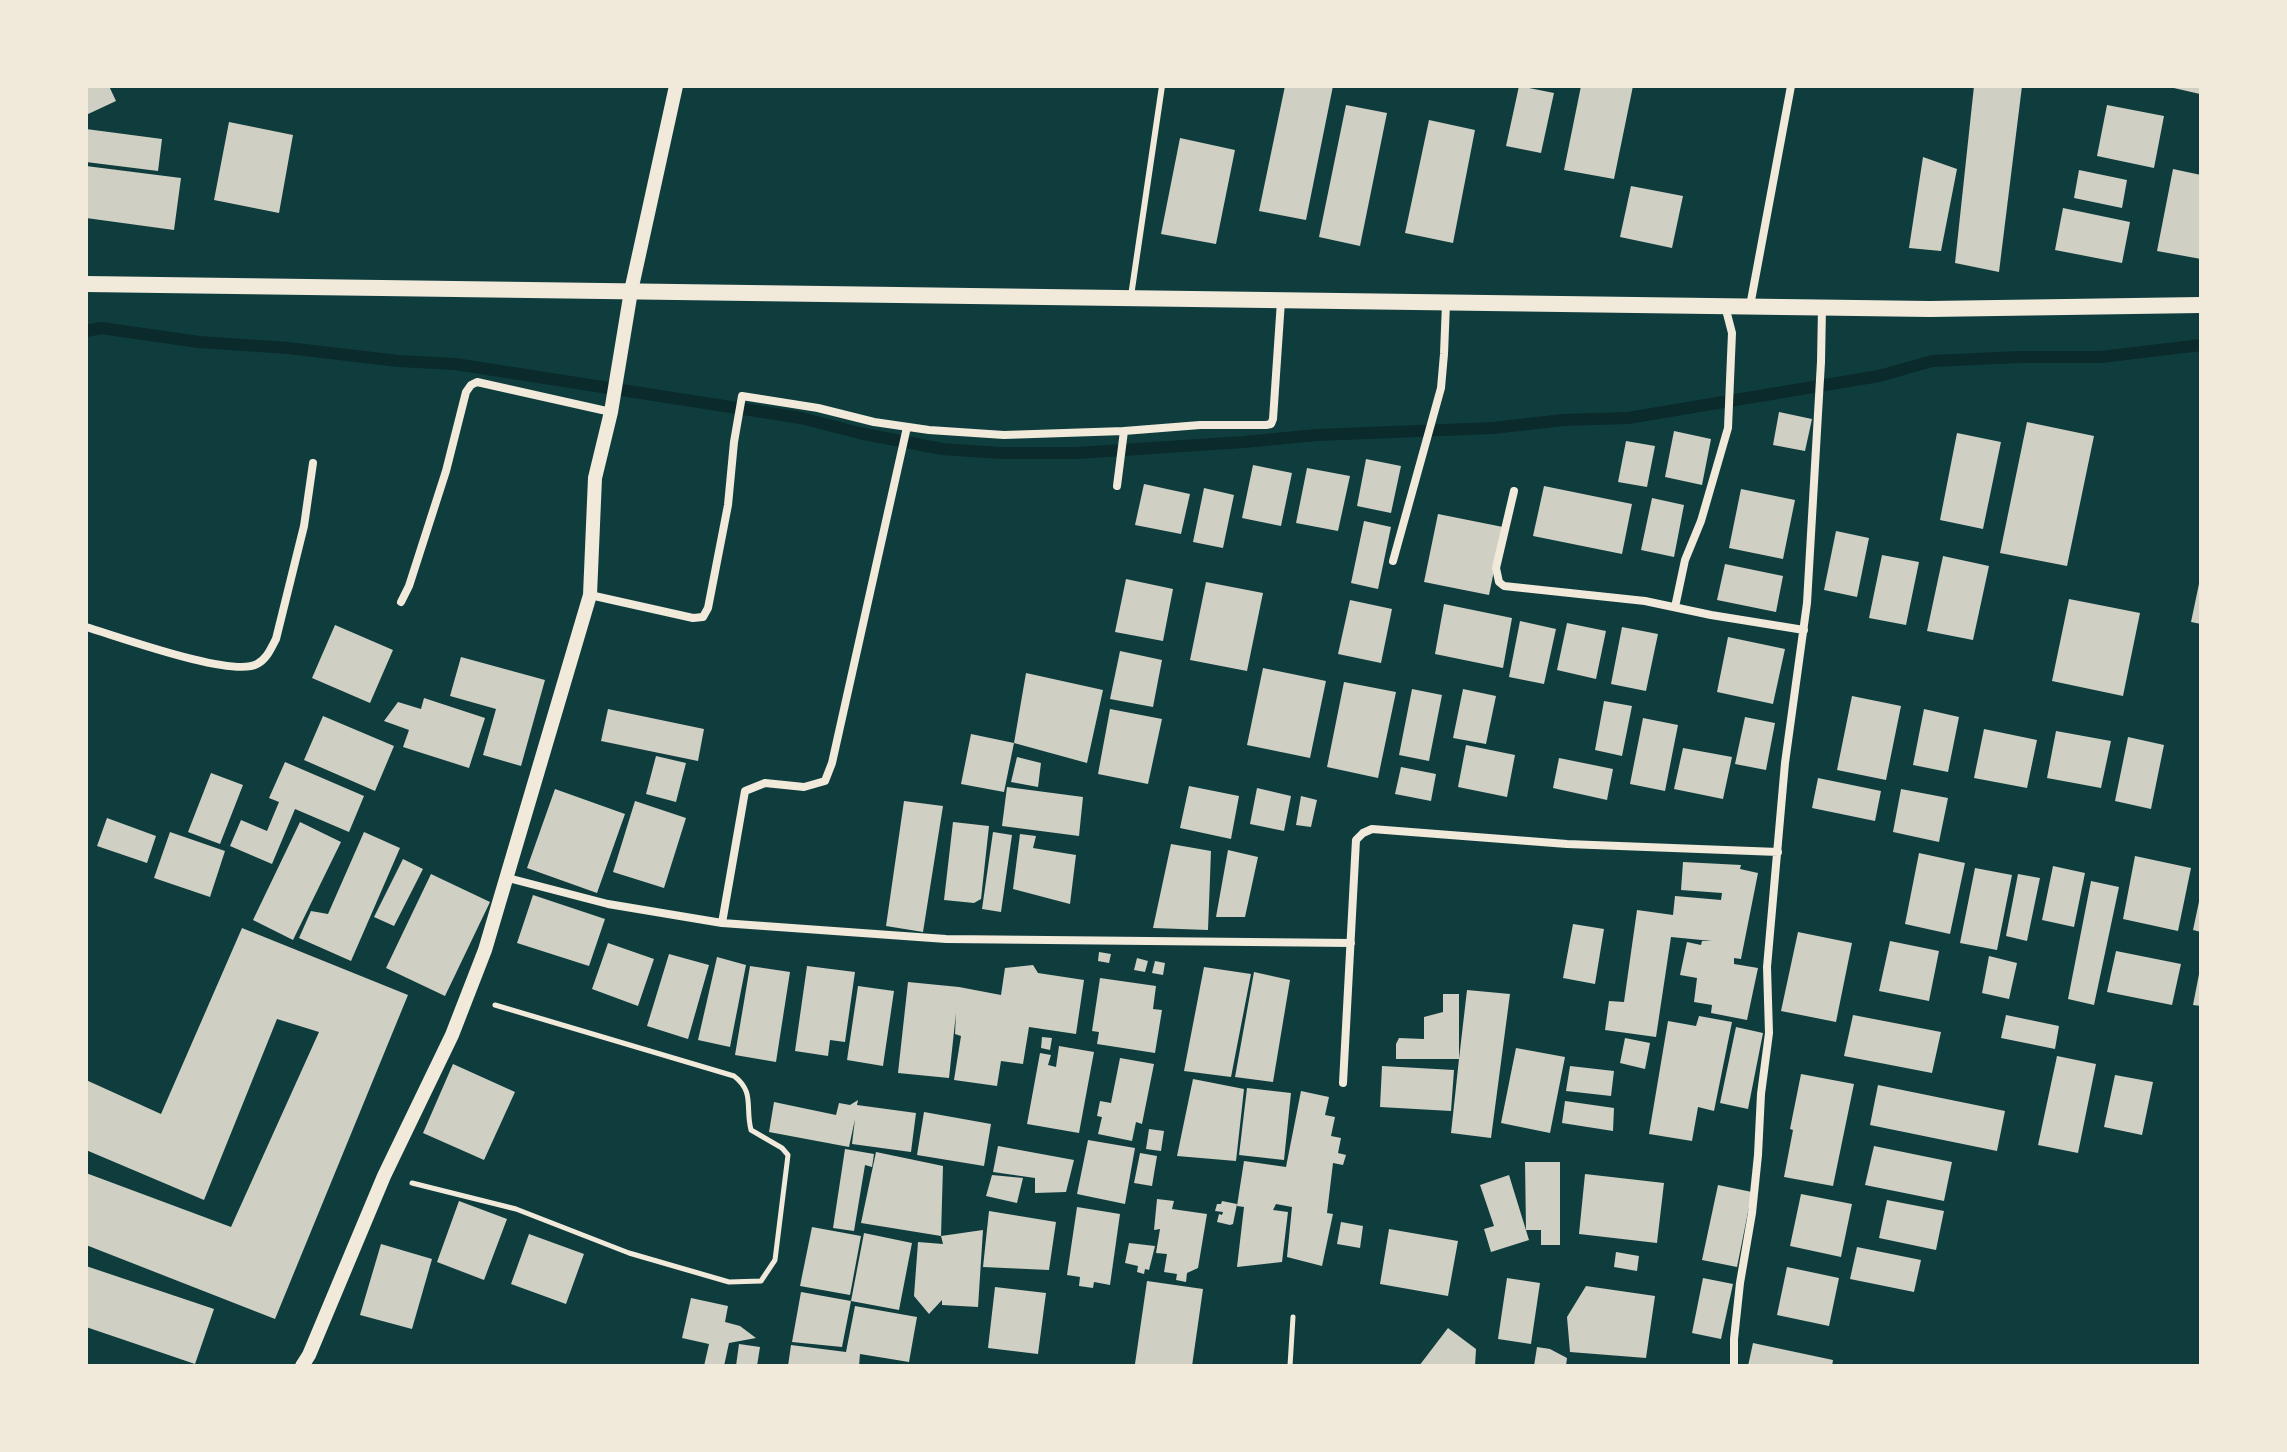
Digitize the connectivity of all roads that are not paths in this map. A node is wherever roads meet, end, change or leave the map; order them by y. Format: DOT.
graph roads {
  1 [pos="676,86"];
  2 [pos="1162,86"];
  3 [pos="1791,86"];
  4 [pos="86,284"];
  5 [pos="631,291"];
  6 [pos="1131,300"];
  7 [pos="1281,301"];
  8 [pos="1443,303"];
  9 [pos="2201,305"];
  10 [pos="1725,306"];
  11 [pos="1750,306"];
  12 [pos="1822,307"];
  13 [pos="612,406"];
  14 [pos="907,427"];
  15 [pos="1124,431"];
  16 [pos="313,463"];
  17 [pos="1117,486"];
  18 [pos="1514,491"];
  19 [pos="1393,561"];
  20 [pos="590,595"];
  21 [pos="401,602"];
  22 [pos="1675,607"];
  23 [pos="86,627"];
  24 [pos="1804,630"];
  25 [pos="1778,852"];
  26 [pos="508,878"];
  27 [pos="722,923"];
  28 [pos="1351,943"];
  29 [pos="1343,1083"];
  30 [pos="302,1366"];
  31 [pos="1734,1366"];
  1 -- 5 [label="street"];
  2 -- 6 [label="lane"];
  3 -- 11 [label="street"];
  4 -- 5 [label="main road"];
  5 -- 6 [label="main road"];
  5 -- 13 [label="street"];
  6 -- 7 [label="main road"];
  7 -- 8 [label="main road"];
  7 -- 15 [label="street"];
  8 -- 10 [label="main road"];
  8 -- 19 [label="street"];
  9 -- 12 [label="main road"];
  10 -- 11 [label="main road"];
  10 -- 22 [label="street"];
  11 -- 12 [label="main road"];
  12 -- 24 [label="street"];
  13 -- 20 [label="street"];
  13 -- 21 [label="street"];
  14 -- 15 [label="street"];
  14 -- 20 [label="street"];
  14 -- 27 [label="street"];
  15 -- 17 [label="street"];
  16 -- 23 [label="street"];
  18 -- 22 [label="street"];
  20 -- 26 [label="street"];
  22 -- 24 [label="street"];
  24 -- 25 [label="street"];
  25 -- 28 [label="street"];
  25 -- 31 [label="street"];
  26 -- 27 [label="street"];
  26 -- 30 [label="street"];
  27 -- 28 [label="street"];
  28 -- 29 [label="street"];
}
